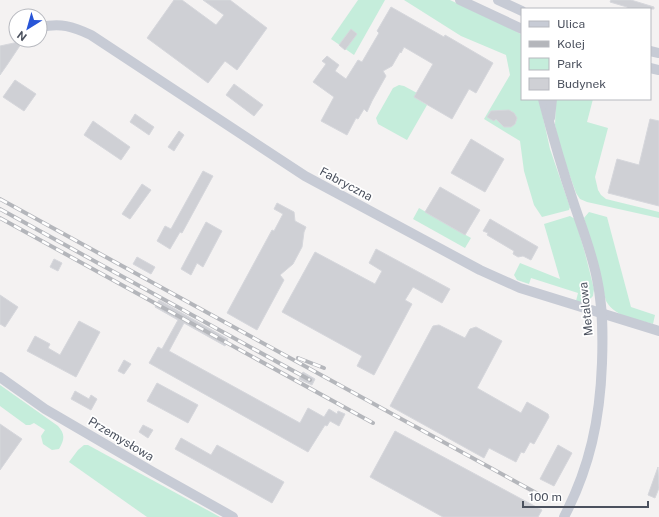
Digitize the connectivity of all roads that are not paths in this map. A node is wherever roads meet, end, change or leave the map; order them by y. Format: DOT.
graph roads {
  1 [pos="460,0"];
  2 [pos="498,0"];
  3 [pos="521,11"];
  4 [pos="48,26"];
  5 [pos="521,29"];
  6 [pos="543,100"];
  7 [pos="552,100"];
  8 [pos="550,122"];
  9 [pos="603,313"];
  10 [pos="659,331"];
  11 [pos="0,377"];
  12 [pos="233,517"];
  13 [pos="564,517"];
  1 -- 5 [label="street"];
  2 -- 3 [label="street"];
  4 -- 9 [label="street, Fabryczna"];
  6 -- 8 [label="street, Metalowa"];
  7 -- 8 [label="street"];
  8 -- 9 [label="street, Metalowa"];
  9 -- 10 [label="street, Fabryczna"];
  9 -- 13 [label="street, Metalowa"];
  11 -- 12 [label="street, Przemysłowa"];
}
